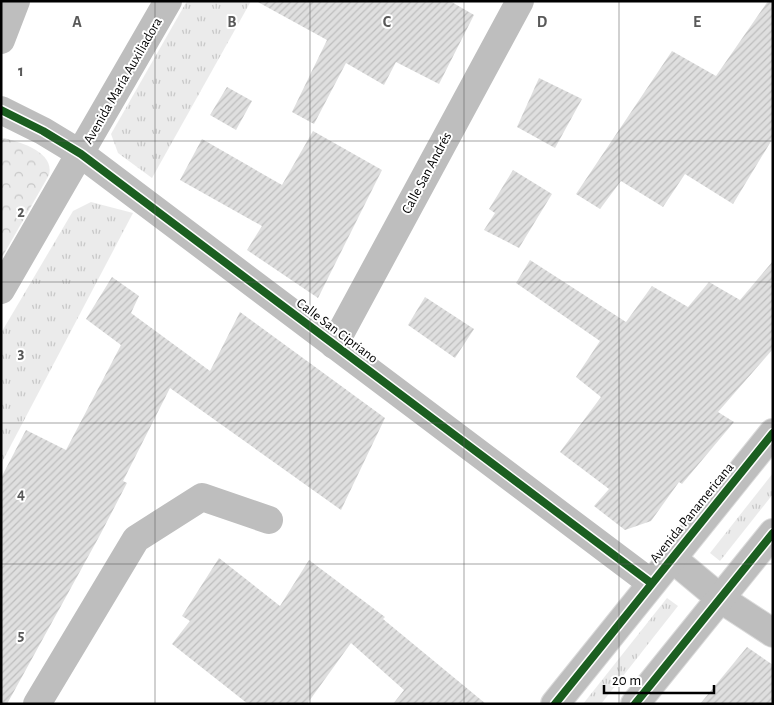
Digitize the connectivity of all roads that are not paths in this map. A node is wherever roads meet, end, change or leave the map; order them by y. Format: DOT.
graph roads {
  1 [pos="16,1"];
  2 [pos="168,1"];
  3 [pos="520,1"];
  4 [pos="1,40"];
  5 [pos="1,110"];
  6 [pos="81,154"];
  7 [pos="1,290"];
  8 [pos="334,344"];
  9 [pos="773,433"];
  10 [pos="269,520"];
  11 [pos="773,533"];
  12 [pos="673,558"];
  13 [pos="651,583"];
  14 [pos="721,600"];
  15 [pos="773,633"];
  16 [pos="37,704"];
  17 [pos="555,704"];
  18 [pos="635,704"];
  1 -- 4 [label="street"];
  2 -- 6 [label="street, Avenida María Auxiliadora"];
  3 -- 8 [label="street, Calle San Andrés"];
  5 -- 6 [label="street, Calle San Cipriano"];
  6 -- 7 [label="street, Avenida María Auxiliadora"];
  6 -- 8 [label="street, Calle San Cipriano"];
  8 -- 13 [label="street, Calle San Cipriano"];
  9 -- 12 [label="street, Avenida Panamericana"];
  10 -- 16 [label="street"];
  11 -- 14 [label="street"];
  12 -- 13 [label="street, Avenida Panamericana"];
  12 -- 14 [label="street"];
  13 -- 17 [label="street, Avenida Panamericana"];
  14 -- 15 [label="street"];
  14 -- 18 [label="street"];
}
